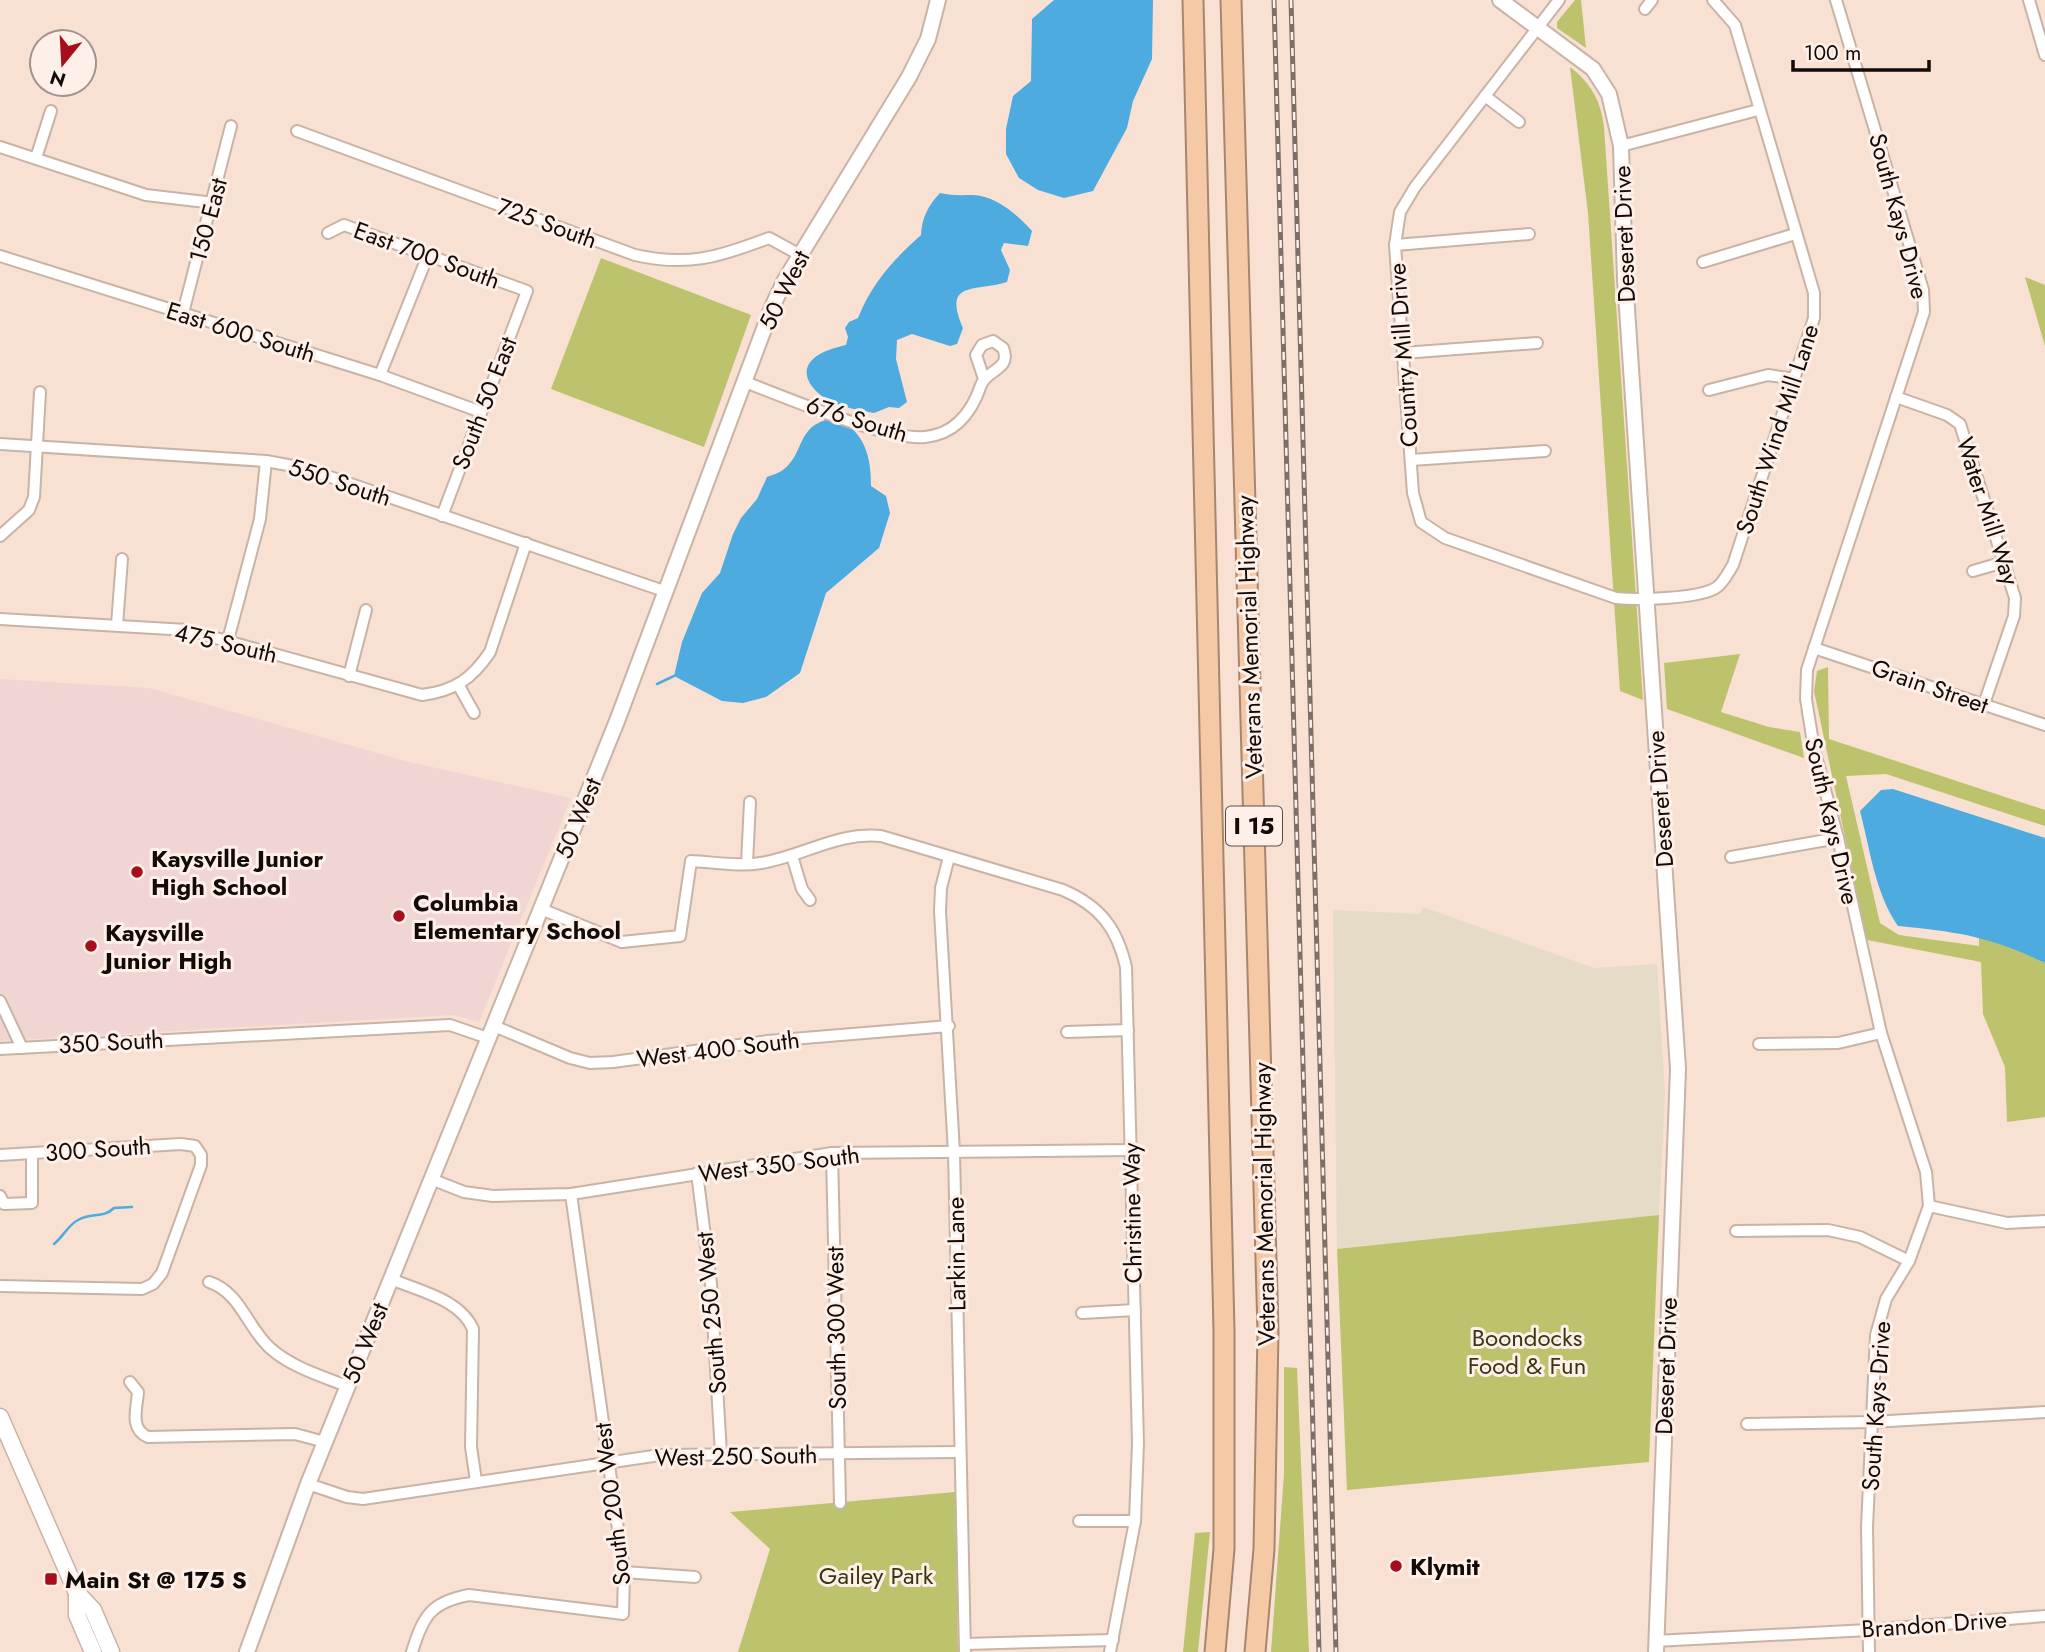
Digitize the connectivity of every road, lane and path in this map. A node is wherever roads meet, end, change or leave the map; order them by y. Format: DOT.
graph roads {
  1 [pos="938,0"];
  2 [pos="1193,0"];
  3 [pos="1231,0"];
  4 [pos="1500,0"];
  5 [pos="1559,0"];
  6 [pos="1713,0"];
  7 [pos="1836,0"];
  8 [pos="2029,0"];
  9 [pos="1537,29"];
  10 [pos="2044,49"];
  11 [pos="1485,96"];
  12 [pos="1758,110"];
  13 [pos="51,111"];
  14 [pos="1519,121"];
  15 [pos="232,126"];
  16 [pos="297,131"];
  17 [pos="1621,146"];
  18 [pos="0,148"];
  19 [pos="36,158"];
  20 [pos="214,203"];
  21 [pos="328,233"];
  22 [pos="1529,234"];
  23 [pos="1795,234"];
  24 [pos="1395,245"];
  25 [pos="428,255"];
  26 [pos="800,255"];
  27 [pos="0,256"];
  28 [pos="1703,262"];
  29 [pos="527,292"];
  30 [pos="183,313"];
  31 [pos="1537,343"];
  32 [pos="1403,352"];
  33 [pos="380,375"];
  34 [pos="984,379"];
  35 [pos="1795,379"];
  36 [pos="745,382"];
  37 [pos="1709,390"];
  38 [pos="40,392"];
  39 [pos="1896,397"];
  40 [pos="481,412"];
  41 [pos="0,444"];
  42 [pos="37,446"];
  43 [pos="1545,452"];
  44 [pos="1410,460"];
  45 [pos="266,461"];
  46 [pos="442,516"];
  47 [pos="0,536"];
  48 [pos="526,543"];
  49 [pos="122,559"];
  50 [pos="2004,562"];
  51 [pos="1973,571"];
  52 [pos="667,592"];
  53 [pos="1645,598"];
  54 [pos="366,610"];
  55 [pos="0,619"];
  56 [pos="117,625"];
  57 [pos="228,640"];
  58 [pos="1814,648"];
  59 [pos="349,676"];
  60 [pos="459,686"];
  61 [pos="1984,705"];
  62 [pos="474,713"];
  63 [pos="2045,725"];
  64 [pos="750,802"];
  65 [pos="1838,838"];
  66 [pos="792,856"];
  67 [pos="949,856"];
  68 [pos="1731,857"];
  69 [pos="747,863"];
  70 [pos="810,900"];
  71 [pos="541,909"];
  72 [pos="0,1001"];
  73 [pos="949,1026"];
  74 [pos="1128,1030"];
  75 [pos="491,1032"];
  76 [pos="1067,1032"];
  77 [pos="1881,1033"];
  78 [pos="1759,1044"];
  79 [pos="22,1048"];
  80 [pos="0,1049"];
  81 [pos="1131,1150"];
  82 [pos="954,1152"];
  83 [pos="32,1153"];
  84 [pos="832,1153"];
  85 [pos="0,1155"];
  86 [pos="697,1173"];
  87 [pos="431,1179"];
  88 [pos="570,1194"];
  89 [pos="0,1196"];
  90 [pos="1929,1206"];
  91 [pos="2045,1221"];
  92 [pos="1735,1231"];
  93 [pos="1909,1261"];
  94 [pos="391,1279"];
  95 [pos="209,1282"];
  96 [pos="0,1286"];
  97 [pos="1135,1310"];
  98 [pos="1082,1313"];
  99 [pos="259,1338"];
  100 [pos="249,1347"];
  101 [pos="130,1382"];
  102 [pos="348,1386"];
  103 [pos="2045,1412"];
  104 [pos="0,1417"];
  105 [pos="1872,1423"];
  106 [pos="1747,1424"];
  107 [pos="325,1442"];
  108 [pos="960,1452"];
  109 [pos="839,1453"];
  110 [pos="721,1454"];
  111 [pos="608,1463"];
  112 [pos="476,1481"];
  113 [pos="308,1484"];
  114 [pos="840,1503"];
  115 [pos="1079,1521"];
  116 [pos="1135,1521"];
  117 [pos="624,1572"];
  118 [pos="695,1577"];
  119 [pos="77,1593"];
  120 [pos="2045,1616"];
  121 [pos="1868,1630"];
  122 [pos="1113,1640"];
  123 [pos="1656,1646"];
  124 [pos="965,1648"];
  125 [pos="93,1652"];
  126 [pos="111,1652"];
  127 [pos="247,1652"];
  128 [pos="412,1652"];
  129 [pos="1110,1652"];
  130 [pos="1215,1652"];
  131 [pos="1255,1652"];
  132 [pos="1868,1652"];
  1 -- 26 [label="street, 50 West"];
  2 -- 130 [label="highway, Veterans Memorial Highway / I 15"];
  3 -- 131 [label="highway, Veterans Memorial Highway / I 15"];
  4 -- 9 [label="street, Deseret Drive"];
  5 -- 9 [label="street, Country Mill Drive"];
  6 -- 12 [label="street, South Wind Mill Lane"];
  7 -- 39 [label="street, South Kays Drive"];
  8 -- 10 [label="street"];
  9 -- 11 [label="street, Country Mill Drive"];
  9 -- 17 [label="street, Deseret Drive"];
  11 -- 14 [label="street"];
  11 -- 24 [label="street, Country Mill Drive"];
  12 -- 17 [label="street"];
  12 -- 23 [label="street, South Wind Mill Lane"];
  13 -- 19 [label="street"];
  15 -- 20 [label="street, 150 East"];
  16 -- 26 [label="street, 725 South"];
  17 -- 53 [label="street, Deseret Drive"];
  18 -- 19 [label="street"];
  19 -- 20 [label="street"];
  20 -- 30 [label="street, 150 East"];
  21 -- 25 [label="street, East 700 South"];
  22 -- 24 [label="street"];
  23 -- 28 [label="street"];
  23 -- 35 [label="street, South Wind Mill Lane"];
  24 -- 32 [label="street, Country Mill Drive"];
  25 -- 29 [label="street, East 700 South"];
  25 -- 33 [label="street"];
  26 -- 36 [label="street, 50 West"];
  27 -- 30 [label="street, East 600 South"];
  29 -- 40 [label="street, South 50 East"];
  30 -- 33 [label="street, East 600 South"];
  31 -- 32 [label="street"];
  32 -- 44 [label="street, Country Mill Drive"];
  33 -- 40 [label="street, East 600 South"];
  34 -- 36 [label="street, 676 South"];
  35 -- 37 [label="street"];
  35 -- 53 [label="street, South Wind Mill Lane"];
  36 -- 52 [label="street, 50 West"];
  38 -- 42 [label="street"];
  39 -- 50 [label="street, Water Mill Way"];
  39 -- 58 [label="street, South Kays Drive"];
  40 -- 46 [label="street, South 50 East"];
  41 -- 42 [label="street, 550 South"];
  42 -- 45 [label="street, 550 South"];
  42 -- 47 [label="street"];
  43 -- 44 [label="street"];
  44 -- 53 [label="street, Country Mill Drive"];
  45 -- 46 [label="street, 550 South"];
  45 -- 57 [label="street"];
  46 -- 48 [label="street, 550 South"];
  48 -- 52 [label="street, 550 South"];
  48 -- 60 [label="street"];
  49 -- 56 [label="street"];
  50 -- 51 [label="street"];
  50 -- 61 [label="street, Water Mill Way"];
  52 -- 71 [label="street, 50 West"];
  53 -- 123 [label="street, Deseret Drive"];
  54 -- 59 [label="street"];
  55 -- 56 [label="street, 475 South"];
  56 -- 57 [label="street, 475 South"];
  57 -- 59 [label="street, 475 South"];
  58 -- 61 [label="street, Grain Street"];
  58 -- 65 [label="street, South Kays Drive"];
  59 -- 60 [label="street, 475 South"];
  60 -- 62 [label="street"];
  61 -- 63 [label="street, Grain Street"];
  64 -- 69 [label="street"];
  65 -- 68 [label="street"];
  65 -- 77 [label="street, South Kays Drive"];
  66 -- 67 [label="street, Christine Way"];
  66 -- 69 [label="street, Christine Way"];
  66 -- 70 [label="street"];
  67 -- 73 [label="street, Larkin Lane"];
  67 -- 74 [label="street, Christine Way"];
  69 -- 71 [label="street, Christine Way"];
  71 -- 75 [label="street, 50 West"];
  72 -- 79 [label="street"];
  73 -- 75 [label="street, West 400 South"];
  73 -- 82 [label="street, Larkin Lane"];
  74 -- 76 [label="street"];
  74 -- 81 [label="street, Christine Way"];
  75 -- 79 [label="street, 350 South"];
  75 -- 87 [label="street, 50 West"];
  77 -- 78 [label="street"];
  77 -- 90 [label="street, South Kays Drive"];
  79 -- 80 [label="street, 350 South"];
  81 -- 82 [label="street, West 350 South"];
  81 -- 97 [label="street, Christine Way"];
  82 -- 84 [label="street, West 350 South"];
  82 -- 108 [label="street, Larkin Lane"];
  83 -- 85 [label="street, 300 South"];
  83 -- 89 [label="street"];
  83 -- 96 [label="street, 300 South"];
  84 -- 86 [label="street, West 350 South"];
  84 -- 109 [label="street, South 300 West"];
  86 -- 88 [label="street, West 350 South"];
  86 -- 110 [label="street, South 250 West"];
  87 -- 88 [label="street, West 350 South"];
  87 -- 94 [label="street, 50 West"];
  88 -- 111 [label="street, South 200 West"];
  90 -- 91 [label="street"];
  90 -- 93 [label="street, South Kays Drive"];
  92 -- 93 [label="street"];
  93 -- 105 [label="street, South Kays Drive"];
  94 -- 102 [label="street, 50 West"];
  94 -- 112 [label="street"];
  95 -- 99 [label="street"];
  97 -- 98 [label="street"];
  97 -- 116 [label="street, Christine Way"];
  99 -- 100 [label="street"];
  99 -- 102 [label="street"];
  101 -- 107 [label="street"];
  102 -- 107 [label="street, 50 West"];
  103 -- 105 [label="street"];
  104 -- 119 [label="main road"];
  105 -- 106 [label="street"];
  105 -- 121 [label="street, South Kays Drive"];
  107 -- 113 [label="street, 50 West"];
  108 -- 109 [label="street, West 250 South"];
  108 -- 124 [label="street, Larkin Lane"];
  109 -- 110 [label="street, West 250 South"];
  109 -- 114 [label="street, South 300 West"];
  110 -- 111 [label="street, West 250 South"];
  111 -- 112 [label="street, West 250 South"];
  111 -- 117 [label="street, South 200 West"];
  112 -- 113 [label="street, West 250 South"];
  113 -- 127 [label="street, 50 West"];
  115 -- 116 [label="street"];
  116 -- 122 [label="street, Christine Way"];
  117 -- 118 [label="street"];
  117 -- 128 [label="street, South 200 West"];
  119 -- 125 [label="main road"];
  119 -- 126 [label="main road"];
  120 -- 121 [label="street, Brandon Drive"];
  121 -- 123 [label="street, Brandon Drive"];
  121 -- 132 [label="street, South Kays Drive"];
  122 -- 124 [label="street"];
  122 -- 129 [label="street, Christine Way"];
}
